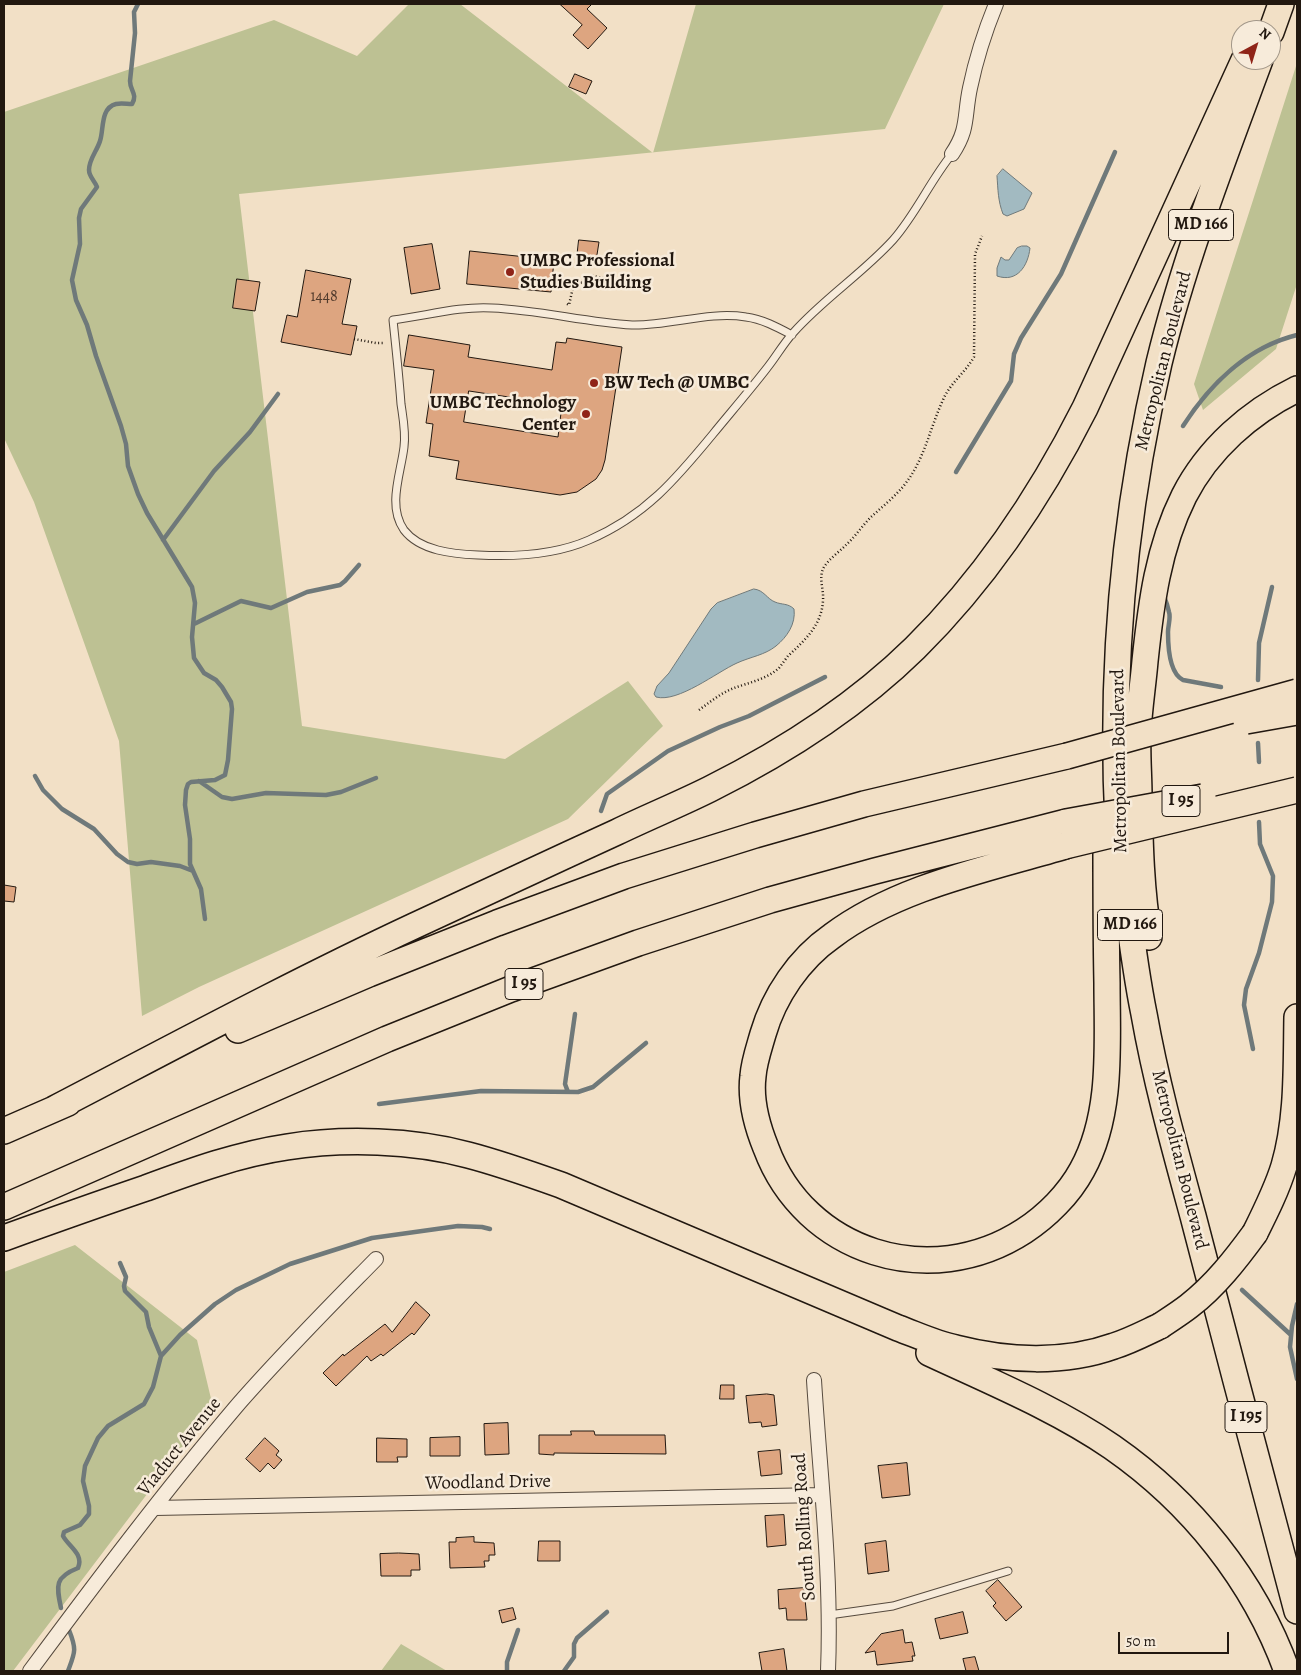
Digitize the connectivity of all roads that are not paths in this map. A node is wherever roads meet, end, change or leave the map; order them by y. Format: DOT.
graph roads {
  1 [pos="996,4"];
  2 [pos="1270,4"];
  3 [pos="1281,4"];
  4 [pos="1263,20"];
  5 [pos="1275,20"];
  6 [pos="1239,70"];
  7 [pos="1256,70"];
  8 [pos="952,154"];
  9 [pos="792,335"];
  10 [pos="1297,389"];
  11 [pos="1130,521"];
  12 [pos="1297,692"];
  13 [pos="1297,712"];
  14 [pos="1067,756"];
  15 [pos="1297,782"];
  16 [pos="1297,790"];
  17 [pos="1065,834"];
  18 [pos="1297,1017"];
  19 [pos="54,1110"];
  20 [pos="4,1132"];
  21 [pos="4,1207"];
  22 [pos="4,1238"];
  23 [pos="376,1259"];
  24 [pos="756,1269"];
  25 [pos="1220,1320"];
  26 [pos="814,1380"];
  27 [pos="821,1495"];
  28 [pos="155,1508"];
  29 [pos="1008,1571"];
  30 [pos="1297,1611"];
  31 [pos="829,1615"];
  32 [pos="30,1671"];
  33 [pos="828,1671"];
  34 [pos="1287,1671"];
  1 -- 8 [label="street"];
  2 -- 4 [label="highway"];
  3 -- 5 [label="highway"];
  6 -- 19 [label="highway"];
  7 -- 11 [label="highway, Metropolitan Boulevard / MD 166"];
  8 -- 9 [label="lane"];
  9 -- 9 [label="lane"];
  10 -- 25 [label="highway"];
  11 -- 17 [label="highway"];
  11 -- 25 [label="highway, Metropolitan Boulevard / MD 166"];
  12 -- 14 [label="highway, bridge"];
  13 -- 14 [label="highway, bridge"];
  14 -- 19 [label="highway"];
  15 -- 17 [label="highway, I 95, bridge"];
  16 -- 17 [label="highway, bridge"];
  17 -- 21 [label="highway, I 95"];
  18 -- 24 [label="highway, bridge"];
  19 -- 20 [label="highway"];
  22 -- 24 [label="highway"];
  23 -- 28 [label="street, Viaduct Avenue"];
  24 -- 34 [label="highway"];
  25 -- 30 [label="highway, Metropolitan Boulevard / I 195"];
  26 -- 27 [label="street, South Rolling Road"];
  27 -- 28 [label="street, Woodland Drive"];
  27 -- 31 [label="street, South Rolling Road"];
  28 -- 32 [label="street, Viaduct Avenue"];
  29 -- 31 [label="lane"];
  31 -- 33 [label="street, South Rolling Road"];
}
